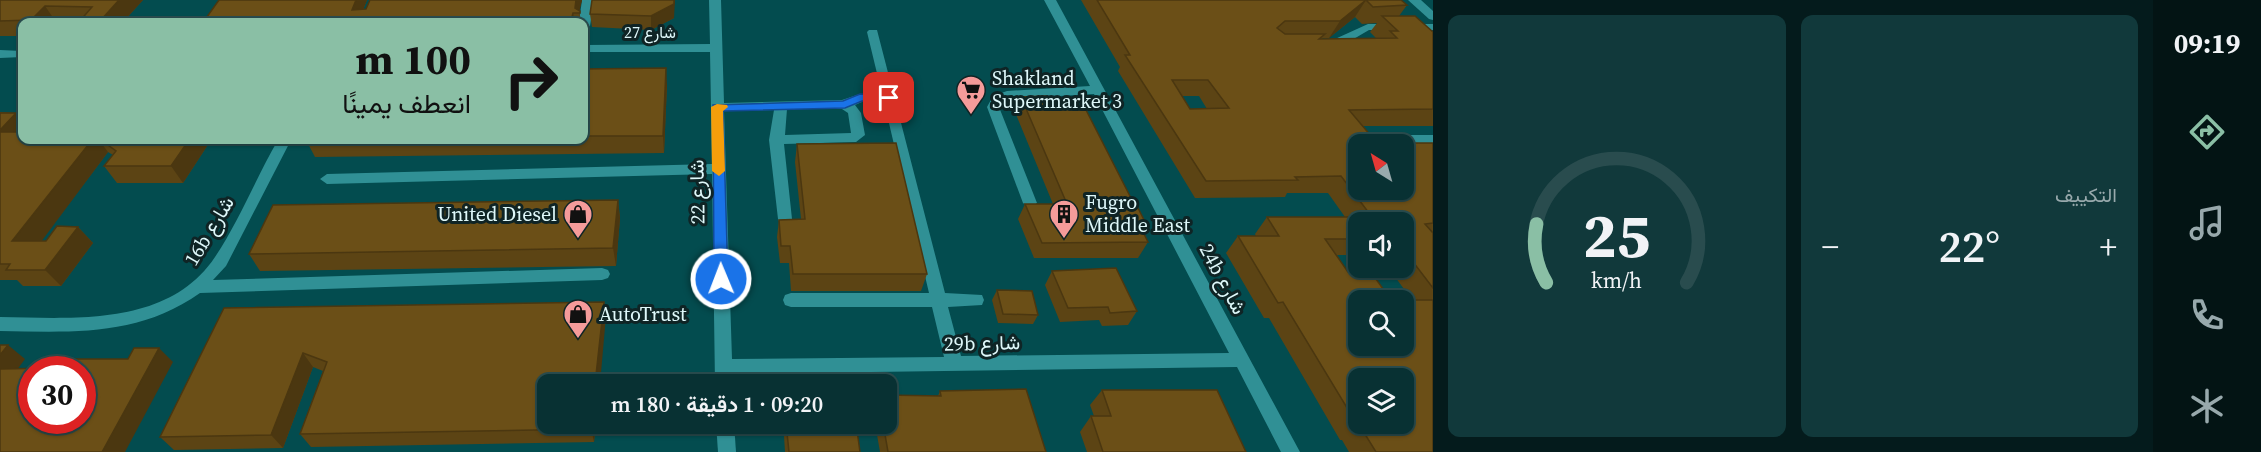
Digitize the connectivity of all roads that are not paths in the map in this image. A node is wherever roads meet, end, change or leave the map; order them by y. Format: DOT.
graph roads {
  1 [pos="588,0"];
  2 [pos="715,0"];
  3 [pos="1050,0"];
  4 [pos="1414,0"];
  5 [pos="1433,17"];
  6 [pos="585,18"];
  7 [pos="1433,27"];
  8 [pos="873,32"];
  9 [pos="1321,44"];
  10 [pos="716,48"];
  11 [pos="588,49"];
  12 [pos="0,54"];
  13 [pos="18,54"];
  14 [pos="1098,90"];
  15 [pos="889,98"];
  16 [pos="845,104"];
  17 [pos="781,106"];
  18 [pos="717,107"];
  19 [pos="777,140"];
  20 [pos="1414,140"];
  21 [pos="1433,140"];
  22 [pos="282,144"];
  23 [pos="719,170"];
  24 [pos="327,179"];
  25 [pos="1030,203"];
  26 [pos="784,219"];
  27 [pos="602,274"];
  28 [pos="198,287"];
  29 [pos="791,300"];
  30 [pos="939,300"];
  31 [pos="976,300"];
  32 [pos="0,324"];
  33 [pos="1242,360"];
  34 [pos="954,364"];
  35 [pos="723,374"];
  36 [pos="744,374"];
  37 [pos="726,434"];
  38 [pos="727,452"];
  39 [pos="1291,452"];
  1 -- 6 [label="street"];
  2 -- 10 [label="street, شارع 22"];
  3 -- 14 [label="street, 24b شارع"];
  4 -- 5 [label="street"];
  7 -- 9 [label="street"];
  8 -- 15 [label="street"];
  10 -- 11 [label="street, شارع 27"];
  10 -- 18 [label="street, شارع 22"];
  12 -- 13 [label="street"];
  14 -- 25 [label="street"];
  14 -- 33 [label="street, 24b شارع"];
  15 -- 16 [label="street"];
  15 -- 30 [label="street"];
  16 -- 17 [label="street"];
  16 -- 19 [label="street"];
  17 -- 18 [label="street"];
  17 -- 19 [label="street"];
  18 -- 23 [label="street, شارع 22"];
  19 -- 26 [label="street"];
  20 -- 21 [label="street"];
  22 -- 28 [label="street, 16b شارع"];
  23 -- 24 [label="street"];
  23 -- 35 [label="street, شارع 22"];
  27 -- 28 [label="street"];
  28 -- 32 [label="street, 16b شارع"];
  29 -- 30 [label="street"];
  30 -- 31 [label="street"];
  30 -- 34 [label="street"];
  33 -- 34 [label="street, 29b شارع"];
  33 -- 39 [label="street, 24b شارع"];
  34 -- 36 [label="street, 29b شارع"];
  37 -- 38 [label="street"];
}
